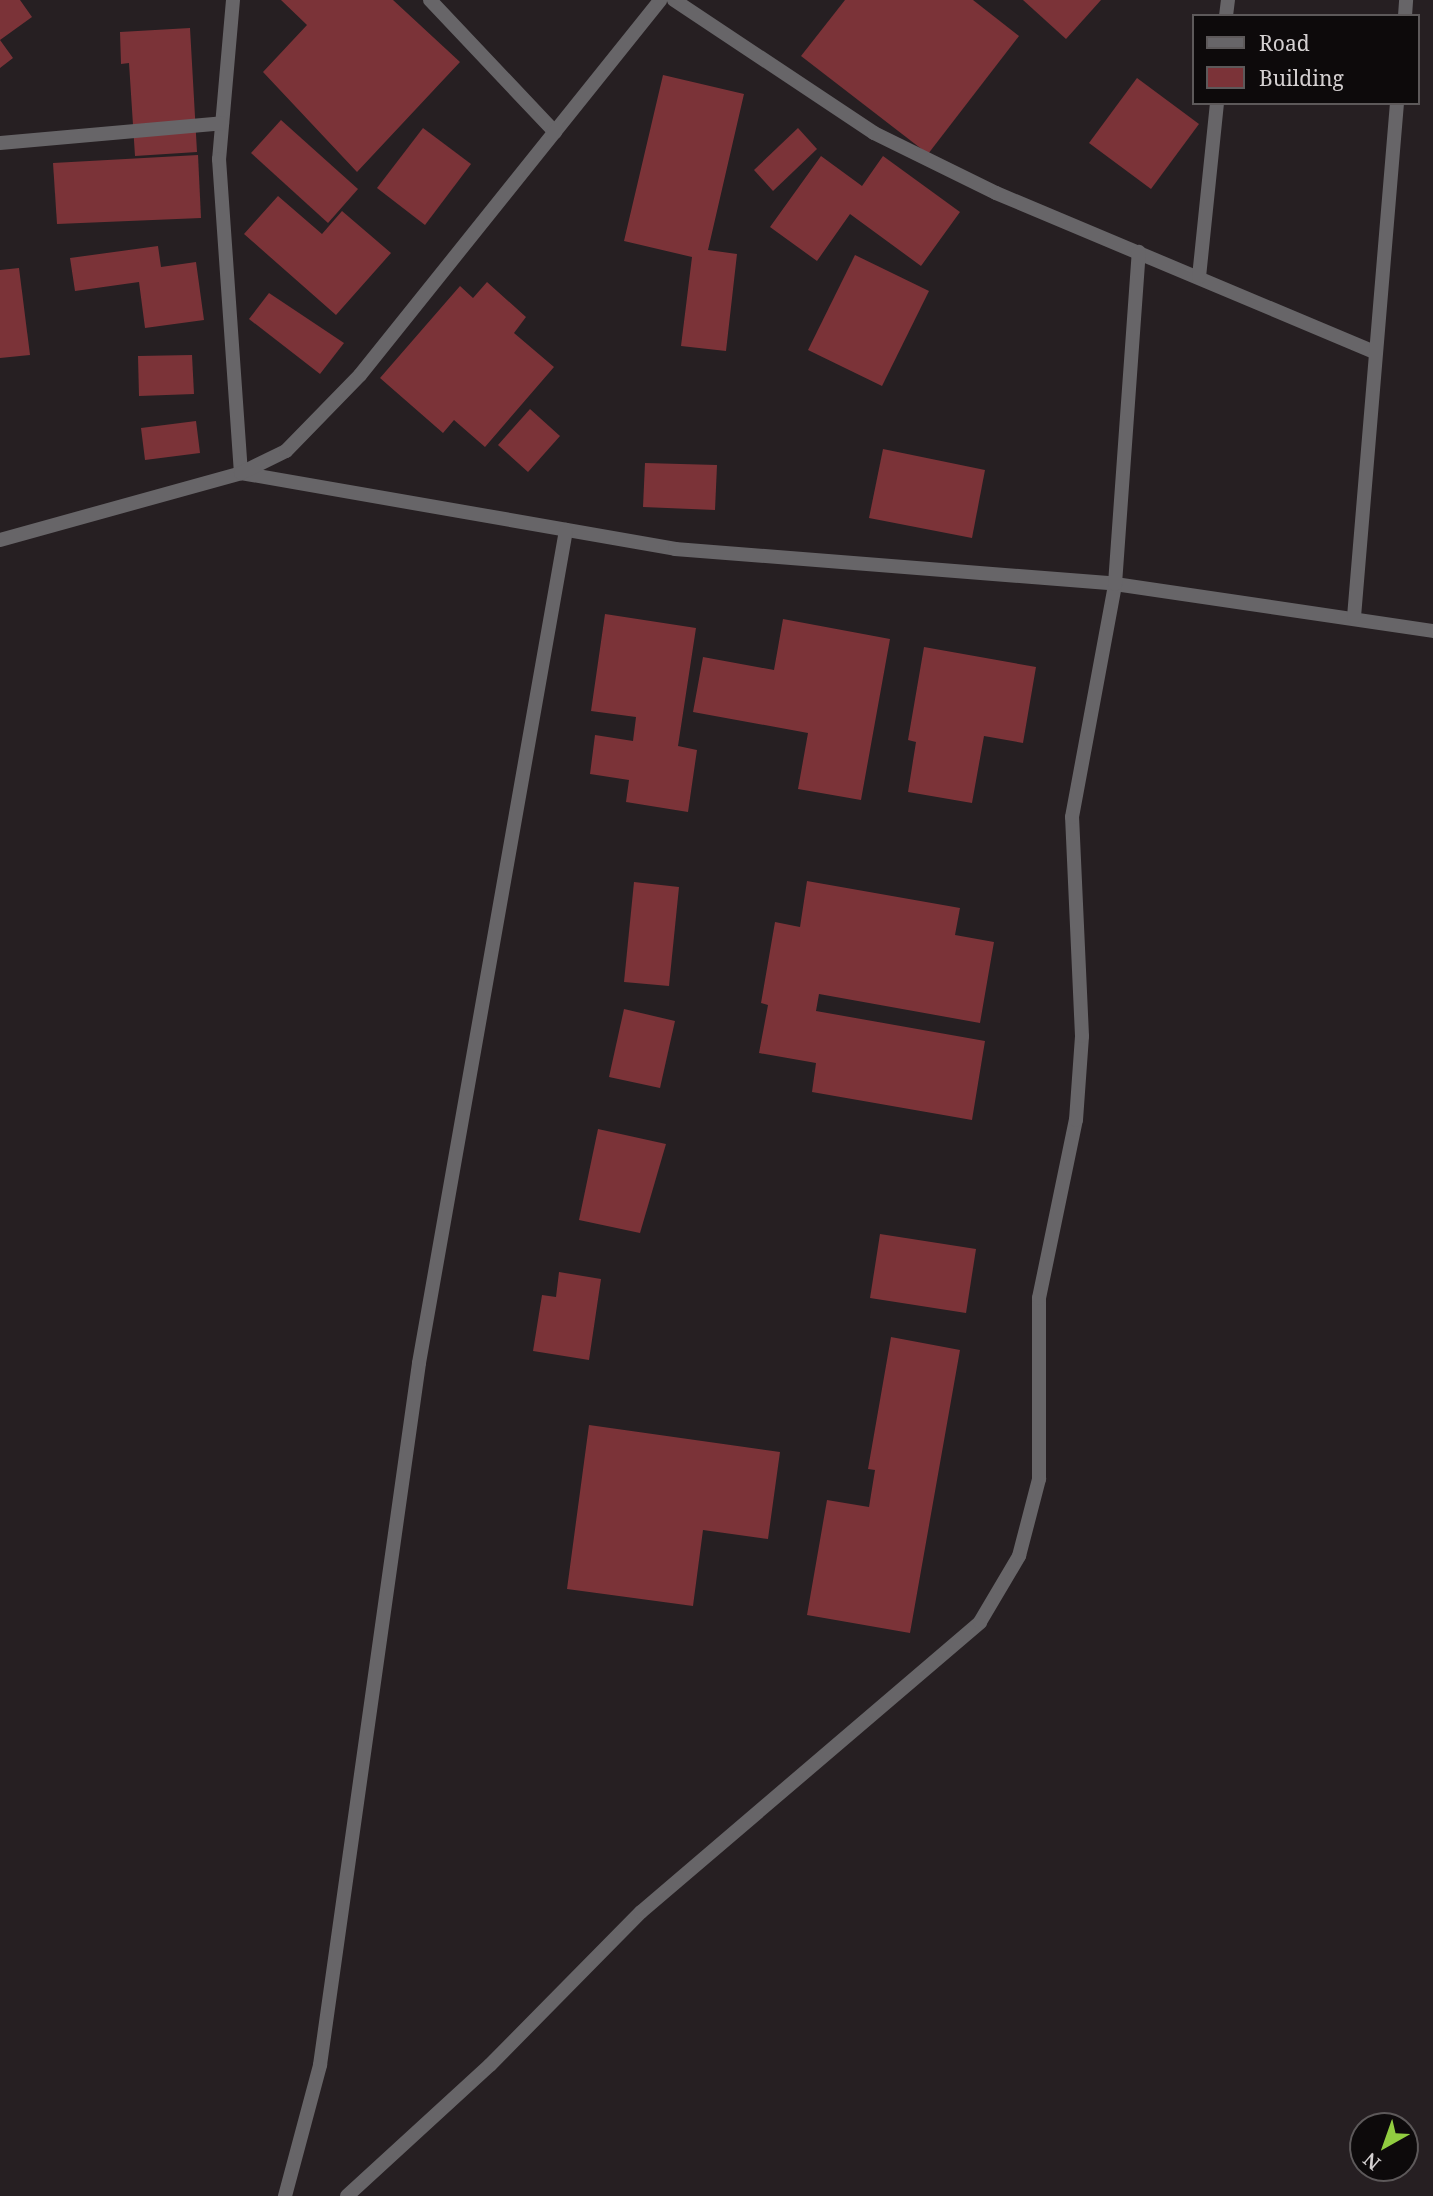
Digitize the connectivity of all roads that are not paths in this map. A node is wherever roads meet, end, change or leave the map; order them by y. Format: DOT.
graph roads {
  1 [pos="233,0"];
  2 [pos="430,0"];
  3 [pos="660,0"];
  4 [pos="674,0"];
  5 [pos="1217,105"];
  6 [pos="1397,105"];
  7 [pos="222,122"];
  8 [pos="555,132"];
  9 [pos="0,144"];
  10 [pos="1139,252"];
  11 [pos="1199,277"];
  12 [pos="1375,352"];
  13 [pos="241,473"];
  14 [pos="566,530"];
  15 [pos="0,540"];
  16 [pos="1115,584"];
  17 [pos="1354,617"];
  18 [pos="1433,631"];
  19 [pos="285,2196"];
  20 [pos="347,2196"];
  1 -- 7 [label="street"];
  2 -- 8 [label="street"];
  3 -- 8 [label="street"];
  4 -- 10 [label="street"];
  5 -- 11 [label="street"];
  6 -- 12 [label="street"];
  7 -- 9 [label="street"];
  7 -- 13 [label="street"];
  8 -- 13 [label="street"];
  10 -- 11 [label="street"];
  10 -- 16 [label="street"];
  11 -- 12 [label="street"];
  12 -- 17 [label="street"];
  13 -- 14 [label="street"];
  13 -- 15 [label="street"];
  14 -- 16 [label="street"];
  14 -- 19 [label="street"];
  16 -- 17 [label="street"];
  16 -- 20 [label="street"];
  17 -- 18 [label="street"];
}
